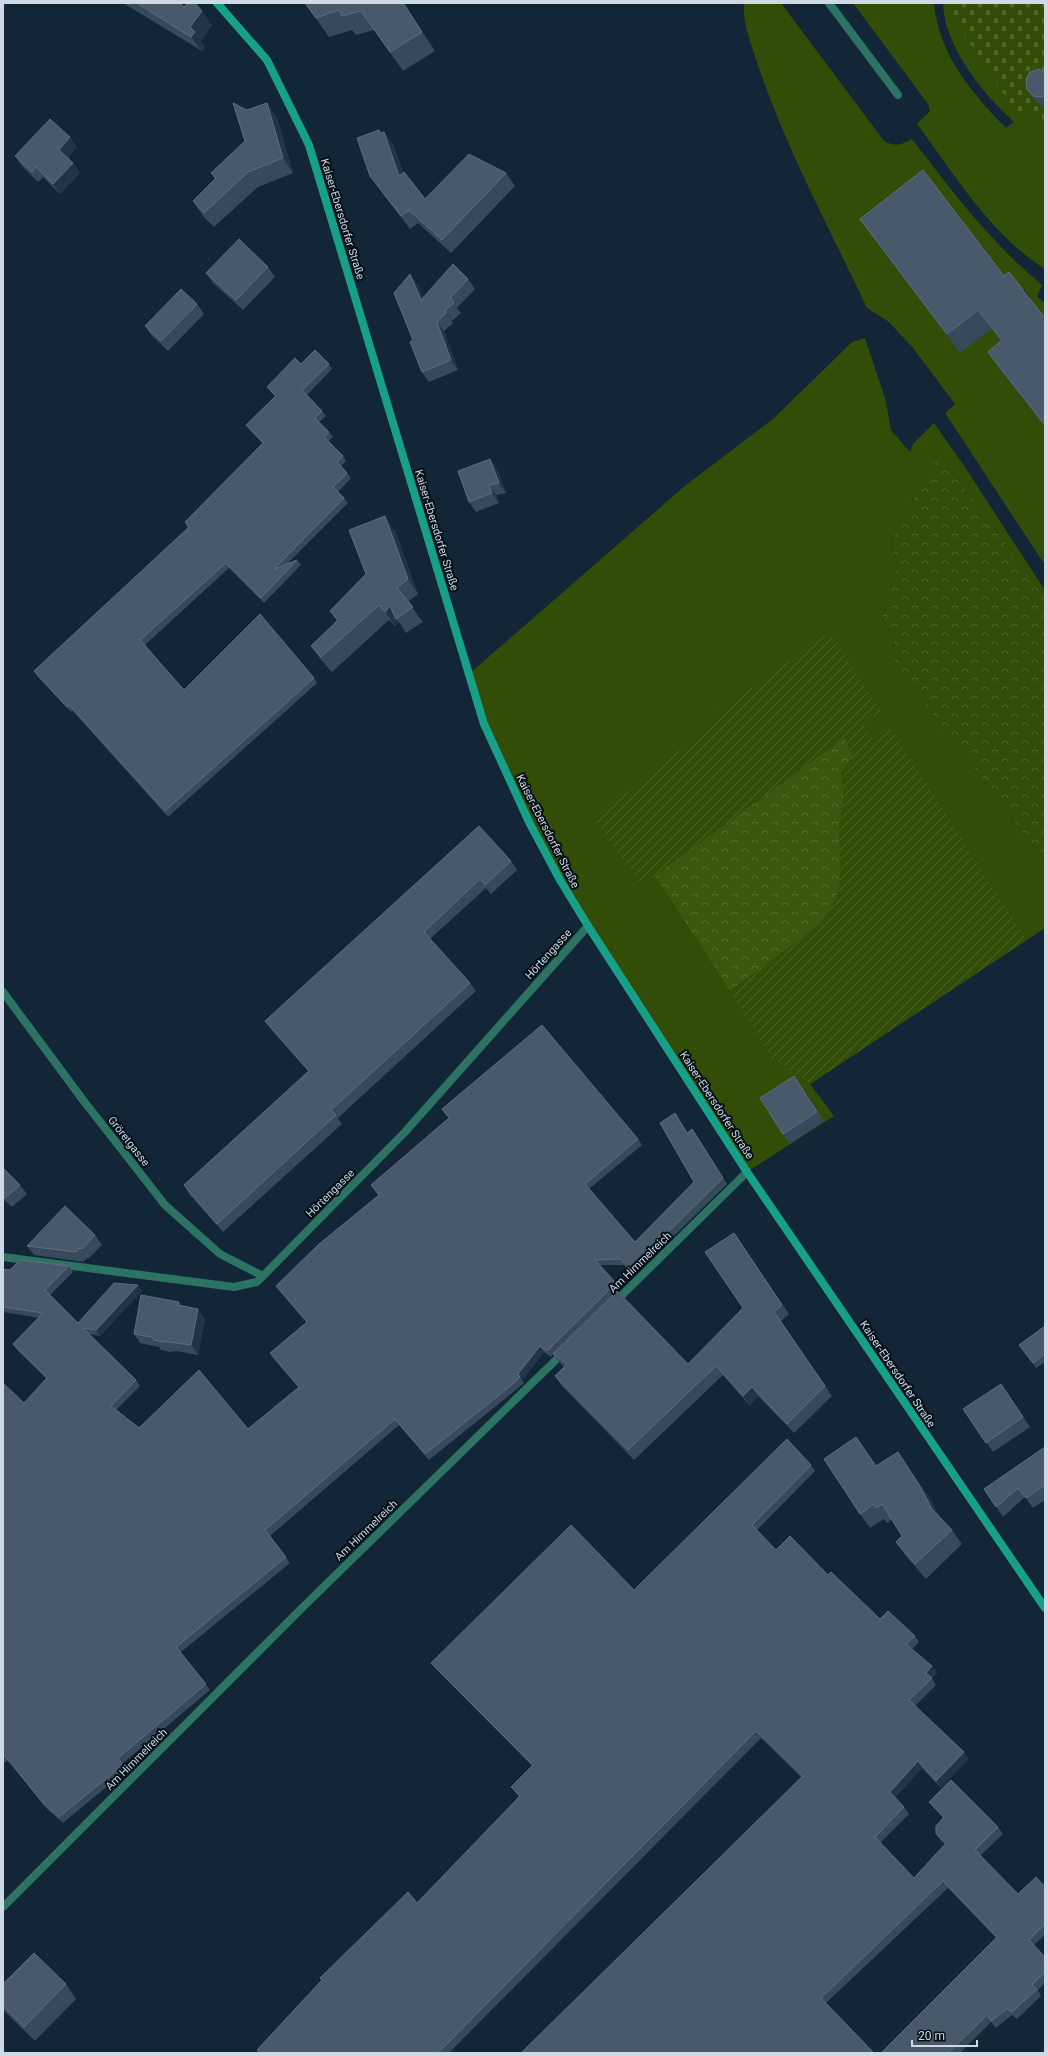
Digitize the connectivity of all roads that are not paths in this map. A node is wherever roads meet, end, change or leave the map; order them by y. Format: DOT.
graph roads {
  1 [pos="217,3"];
  2 [pos="829,3"];
  3 [pos="898,95"];
  4 [pos="588,926"];
  5 [pos="3,992"];
  6 [pos="747,1172"];
  7 [pos="3,1257"];
  8 [pos="263,1276"];
  9 [pos="608,1308"];
  10 [pos="569,1347"];
  11 [pos="1045,1608"];
  12 [pos="3,1907"];
  1 -- 4 [label="main road, Kaiser-Ebersdorfer Straße"];
  2 -- 3 [label="street"];
  4 -- 6 [label="main road, Kaiser-Ebersdorfer Straße"];
  4 -- 8 [label="street, Hörtengasse"];
  5 -- 8 [label="street, Gröretgasse"];
  6 -- 9 [label="street, Am Himmelreich"];
  6 -- 11 [label="main road, Kaiser-Ebersdorfer Straße"];
  7 -- 8 [label="street, Hörtengasse"];
  10 -- 12 [label="street, Am Himmelreich"];
}
